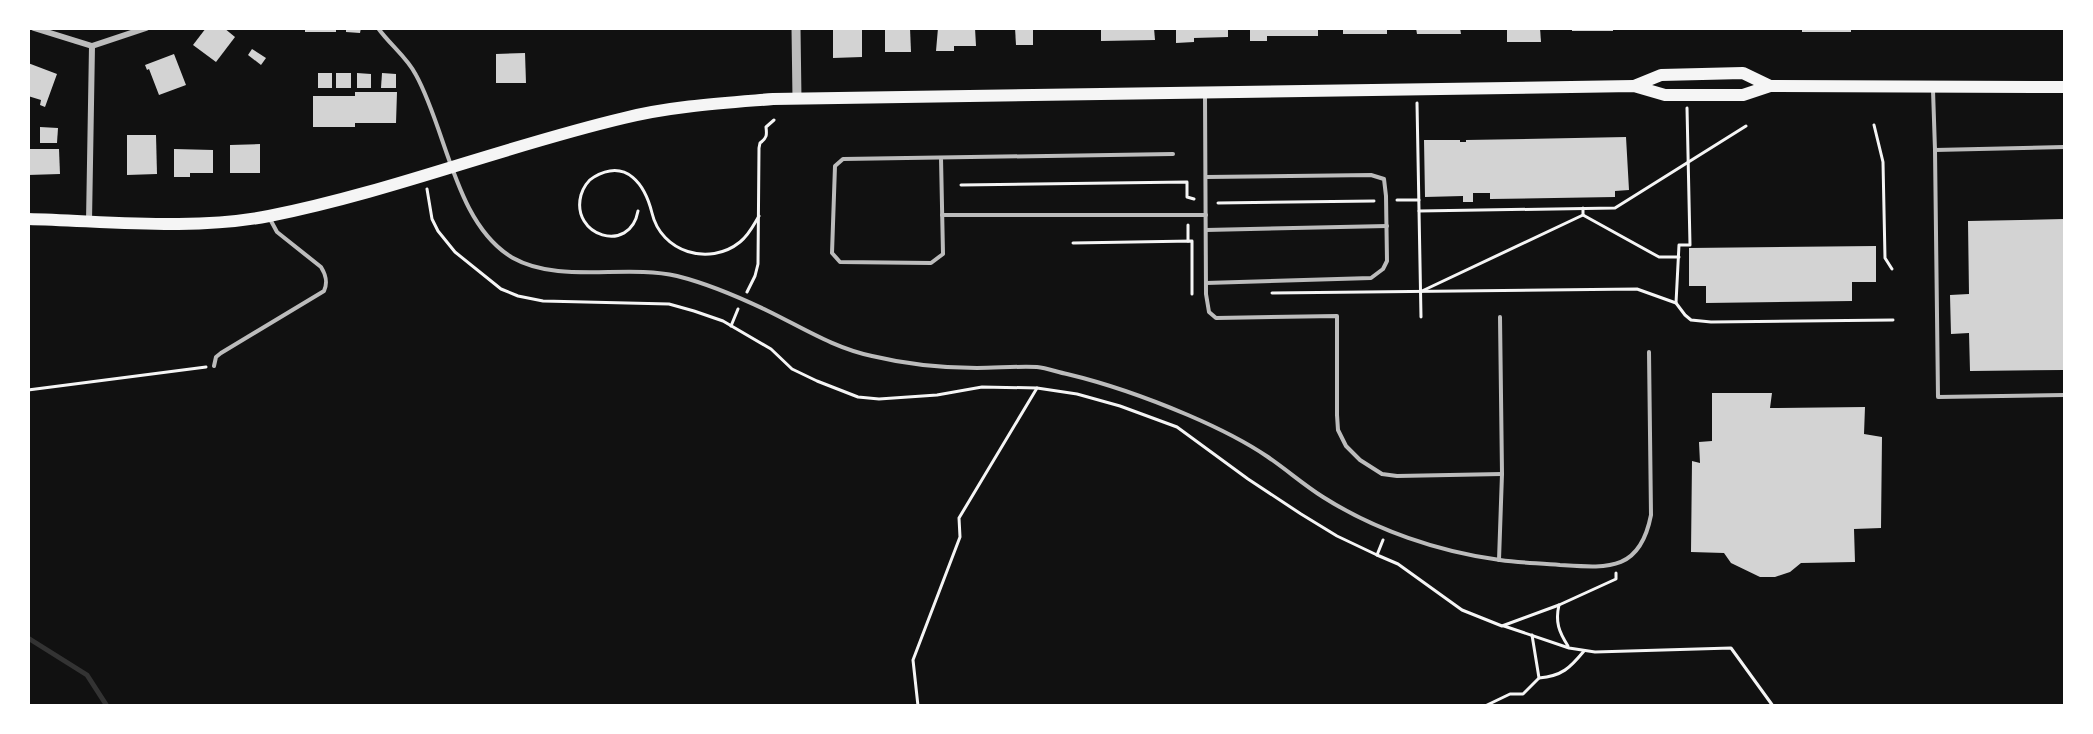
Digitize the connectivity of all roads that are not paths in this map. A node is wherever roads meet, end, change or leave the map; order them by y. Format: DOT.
graph roads {
  1 [pos="34,28"];
  2 [pos="146,28"];
  3 [pos="378,28"];
  4 [pos="796,28"];
  5 [pos="92,46"];
  6 [pos="1634,86"];
  7 [pos="1770,86"];
  8 [pos="1933,86"];
  9 [pos="2064,87"];
  10 [pos="1205,92"];
  11 [pos="797,99"];
  12 [pos="2064,147"];
  13 [pos="1935,150"];
  14 [pos="1173,154"];
  15 [pos="941,158"];
  16 [pos="453,167"];
  17 [pos="1206,177"];
  18 [pos="942,215"];
  19 [pos="1206,215"];
  20 [pos="268,216"];
  21 [pos="28,219"];
  22 [pos="89,221"];
  23 [pos="1387,226"];
  24 [pos="1206,230"];
  25 [pos="1206,283"];
  26 [pos="1500,317"];
  27 [pos="1649,352"];
  28 [pos="213,366"];
  29 [pos="2064,394"];
  30 [pos="1502,474"];
  31 [pos="1498,560"];
  1 -- 5 [label="street"];
  2 -- 5 [label="street"];
  3 -- 16 [label="lane"];
  4 -- 11 [label="street"];
  5 -- 22 [label="street"];
  6 -- 7 [label="main road"];
  6 -- 7 [label="main road"];
  6 -- 10 [label="main road"];
  7 -- 8 [label="main road"];
  8 -- 9 [label="main road"];
  8 -- 13 [label="lane"];
  10 -- 11 [label="main road"];
  10 -- 17 [label="lane"];
  11 -- 16 [label="main road"];
  12 -- 13 [label="lane"];
  13 -- 29 [label="lane"];
  14 -- 15 [label="lane"];
  15 -- 18 [label="lane"];
  15 -- 18 [label="lane"];
  16 -- 20 [label="main road"];
  16 -- 31 [label="lane"];
  17 -- 19 [label="lane"];
  17 -- 23 [label="lane"];
  18 -- 19 [label="lane"];
  19 -- 24 [label="lane"];
  20 -- 22 [label="main road"];
  20 -- 28 [label="lane"];
  21 -- 22 [label="main road"];
  23 -- 24 [label="lane"];
  23 -- 25 [label="lane"];
  24 -- 25 [label="lane"];
  25 -- 30 [label="lane"];
  26 -- 30 [label="lane"];
  27 -- 31 [label="lane"];
  30 -- 31 [label="lane"];
}
